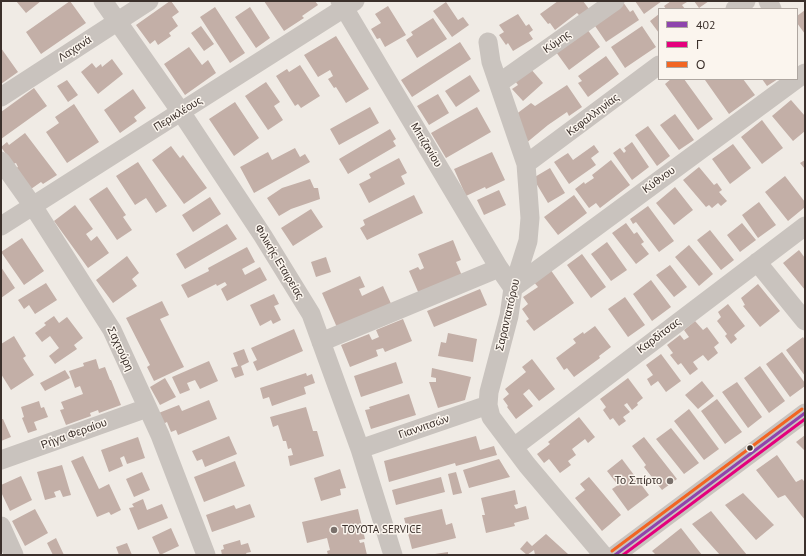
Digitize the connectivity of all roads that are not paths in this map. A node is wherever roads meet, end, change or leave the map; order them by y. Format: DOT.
graph roads {
  1 [pos="103,1"];
  2 [pos="149,1"];
  3 [pos="615,1"];
  4 [pos="746,1"];
  5 [pos="347,3"];
  6 [pos="736,8"];
  7 [pos="117,22"];
  8 [pos="488,42"];
  9 [pos="798,61"];
  10 [pos="658,67"];
  11 [pos="805,74"];
  12 [pos="797,80"];
  13 [pos="499,83"];
  14 [pos="1,97"];
  15 [pos="181,112"];
  16 [pos="1,161"];
  17 [pos="526,164"];
  18 [pos="33,206"];
  19 [pos="1,226"];
  20 [pos="805,226"];
  21 [pos="757,262"];
  22 [pos="499,268"];
  23 [pos="513,288"];
  24 [pos="805,321"];
  25 [pos="321,342"];
  26 [pos="488,405"];
  27 [pos="147,408"];
  28 [pos="805,413"];
  29 [pos="514,447"];
  30 [pos="360,449"];
  31 [pos="1,460"];
  32 [pos="1,526"];
  33 [pos="14,555"];
  34 [pos="206,555"];
  35 [pos="393,555"];
  36 [pos="603,555"];
  37 [pos="615,555"];
  1 -- 7 [label="street, Φιλικής Εταιρείας"];
  2 -- 7 [label="street, Λαχανά"];
  3 -- 13 [label="street, Κύμης"];
  4 -- 6 [label="street"];
  5 -- 15 [label="street, Περικλέους"];
  5 -- 22 [label="street, Μπιζανίου"];
  7 -- 14 [label="street, Λαχανά"];
  7 -- 15 [label="street, Φιλικής Εταιρείας"];
  8 -- 13 [label="street, Σαρανταπόρου"];
  9 -- 11 [label="street"];
  10 -- 17 [label="street, Κεφαλληνίας"];
  12 -- 23 [label="street, Κύθνου"];
  13 -- 17 [label="street, Σαρανταπόρου"];
  15 -- 18 [label="street, Περικλέους"];
  15 -- 25 [label="street, Φιλικής Εταιρείας"];
  16 -- 18 [label="street, Σαχτούρη"];
  17 -- 23 [label="street, Σαρανταπόρου"];
  18 -- 19 [label="street, Περικλέους"];
  18 -- 27 [label="street, Σαχτούρη"];
  20 -- 21 [label="street, Καρδίτσας"];
  21 -- 24 [label="street"];
  21 -- 29 [label="street, Καρδίτσας"];
  22 -- 23 [label="street, Μπιζανίου"];
  22 -- 25 [label="street"];
  23 -- 26 [label="street, Σαρανταπόρου"];
  25 -- 30 [label="street, Φιλικής Εταιρείας"];
  26 -- 29 [label="street"];
  26 -- 30 [label="street, Γιαννιτσών"];
  27 -- 31 [label="street, Ρήγα Φεραίου"];
  27 -- 34 [label="street, Σαχτούρη"];
  28 -- 37 [label="street"];
  29 -- 36 [label="street"];
  30 -- 35 [label="street, Φιλικής Εταιρείας"];
  32 -- 33 [label="street"];
}
